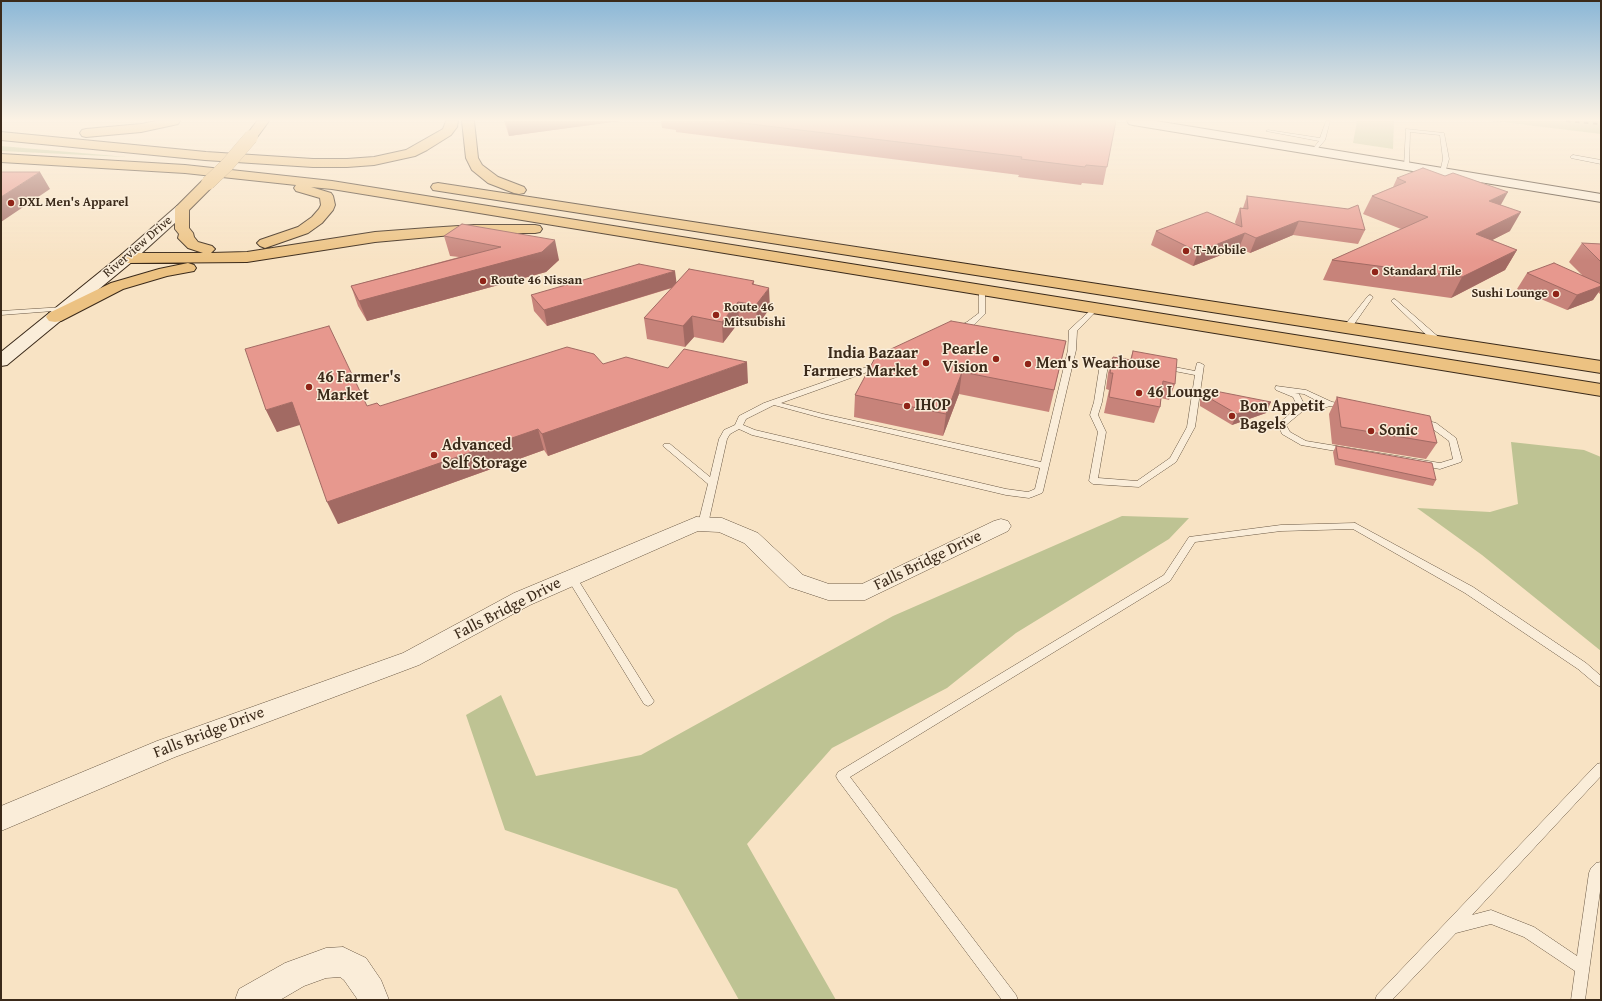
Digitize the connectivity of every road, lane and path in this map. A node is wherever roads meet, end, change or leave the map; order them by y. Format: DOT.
graph roads {
  1 [pos="162,168"];
  2 [pos="224,168"];
  3 [pos="299,168"];
  4 [pos="478,168"];
  5 [pos="1417,168"];
  6 [pos="1444,168"];
  7 [pos="1443,172"];
  8 [pos="357,175"];
  9 [pos="273,178"];
  10 [pos="424,185"];
  11 [pos="1601,198"];
  12 [pos="572,207"];
  13 [pos="182,209"];
  14 [pos="639,235"];
  15 [pos="207,248"];
  16 [pos="132,253"];
  17 [pos="247,257"];
  18 [pos="982,290"];
  19 [pos="1370,297"];
  20 [pos="1394,300"];
  21 [pos="1096,308"];
  22 [pos="1,313"];
  23 [pos="60,313"];
  24 [pos="1347,328"];
  25 [pos="958,336"];
  26 [pos="1439,342"];
  27 [pos="890,360"];
  28 [pos="1,361"];
  29 [pos="1128,361"];
  30 [pos="1156,366"];
  31 [pos="1601,367"];
  32 [pos="1599,390"];
  33 [pos="774,403"];
  34 [pos="1330,404"];
  35 [pos="1302,408"];
  36 [pos="739,426"];
  37 [pos="667,446"];
  38 [pos="1045,466"];
  39 [pos="712,483"];
  40 [pos="703,524"];
  41 [pos="1001,526"];
  42 [pos="572,578"];
  43 [pos="1601,682"];
  44 [pos="648,701"];
  45 [pos="1601,768"];
  46 [pos="1,819"];
  47 [pos="1601,868"];
  48 [pos="1452,927"];
  49 [pos="1583,968"];
  50 [pos="250,1000"];
  51 [pos="374,1000"];
  52 [pos="1011,1000"];
  53 [pos="1382,1000"];
  54 [pos="1578,1000"];
  1 -- 9 [label="main road"];
  2 -- 13 [label="main road, Riverview Drive, bridge"];
  3 -- 8 [label="main road"];
  4 -- 12 [label="main road"];
  5 -- 7 [label="street"];
  6 -- 7 [label="lane"];
  7 -- 11 [label="street"];
  9 -- 14 [label="main road"];
  9 -- 15 [label="main road"];
  10 -- 12 [label="main road"];
  12 -- 24 [label="main road"];
  13 -- 15 [label="main road"];
  13 -- 16 [label="street, Riverview Drive"];
  14 -- 17 [label="main road"];
  14 -- 18 [label="main road"];
  15 -- 16 [label="main road"];
  16 -- 17 [label="main road"];
  16 -- 23 [label="street, Riverview Drive"];
  17 -- 23 [label="main road"];
  18 -- 21 [label="main road"];
  18 -- 25 [label="lane"];
  19 -- 24 [label="lane"];
  20 -- 26 [label="lane"];
  21 -- 32 [label="main road"];
  21 -- 38 [label="lane"];
  22 -- 23 [label="lane"];
  23 -- 28 [label="street, Riverview Drive"];
  24 -- 26 [label="main road"];
  26 -- 31 [label="main road"];
  27 -- 33 [label="lane"];
  29 -- 30 [label="lane"];
  33 -- 36 [label="lane"];
  33 -- 38 [label="lane"];
  34 -- 35 [label="lane"];
  34 -- 35 [label="lane"];
  34 -- 35 [label="lane"];
  36 -- 38 [label="lane"];
  36 -- 39 [label="lane"];
  37 -- 39 [label="lane"];
  39 -- 40 [label="lane"];
  40 -- 41 [label="street, Falls Bridge Drive"];
  40 -- 42 [label="street, Falls Bridge Drive"];
  42 -- 44 [label="lane"];
  42 -- 46 [label="street, Falls Bridge Drive"];
  43 -- 52 [label="lane"];
  45 -- 48 [label="lane"];
  47 -- 49 [label="lane"];
  48 -- 49 [label="lane"];
  48 -- 53 [label="lane"];
  49 -- 54 [label="lane"];
  50 -- 51 [label="street"];
}
